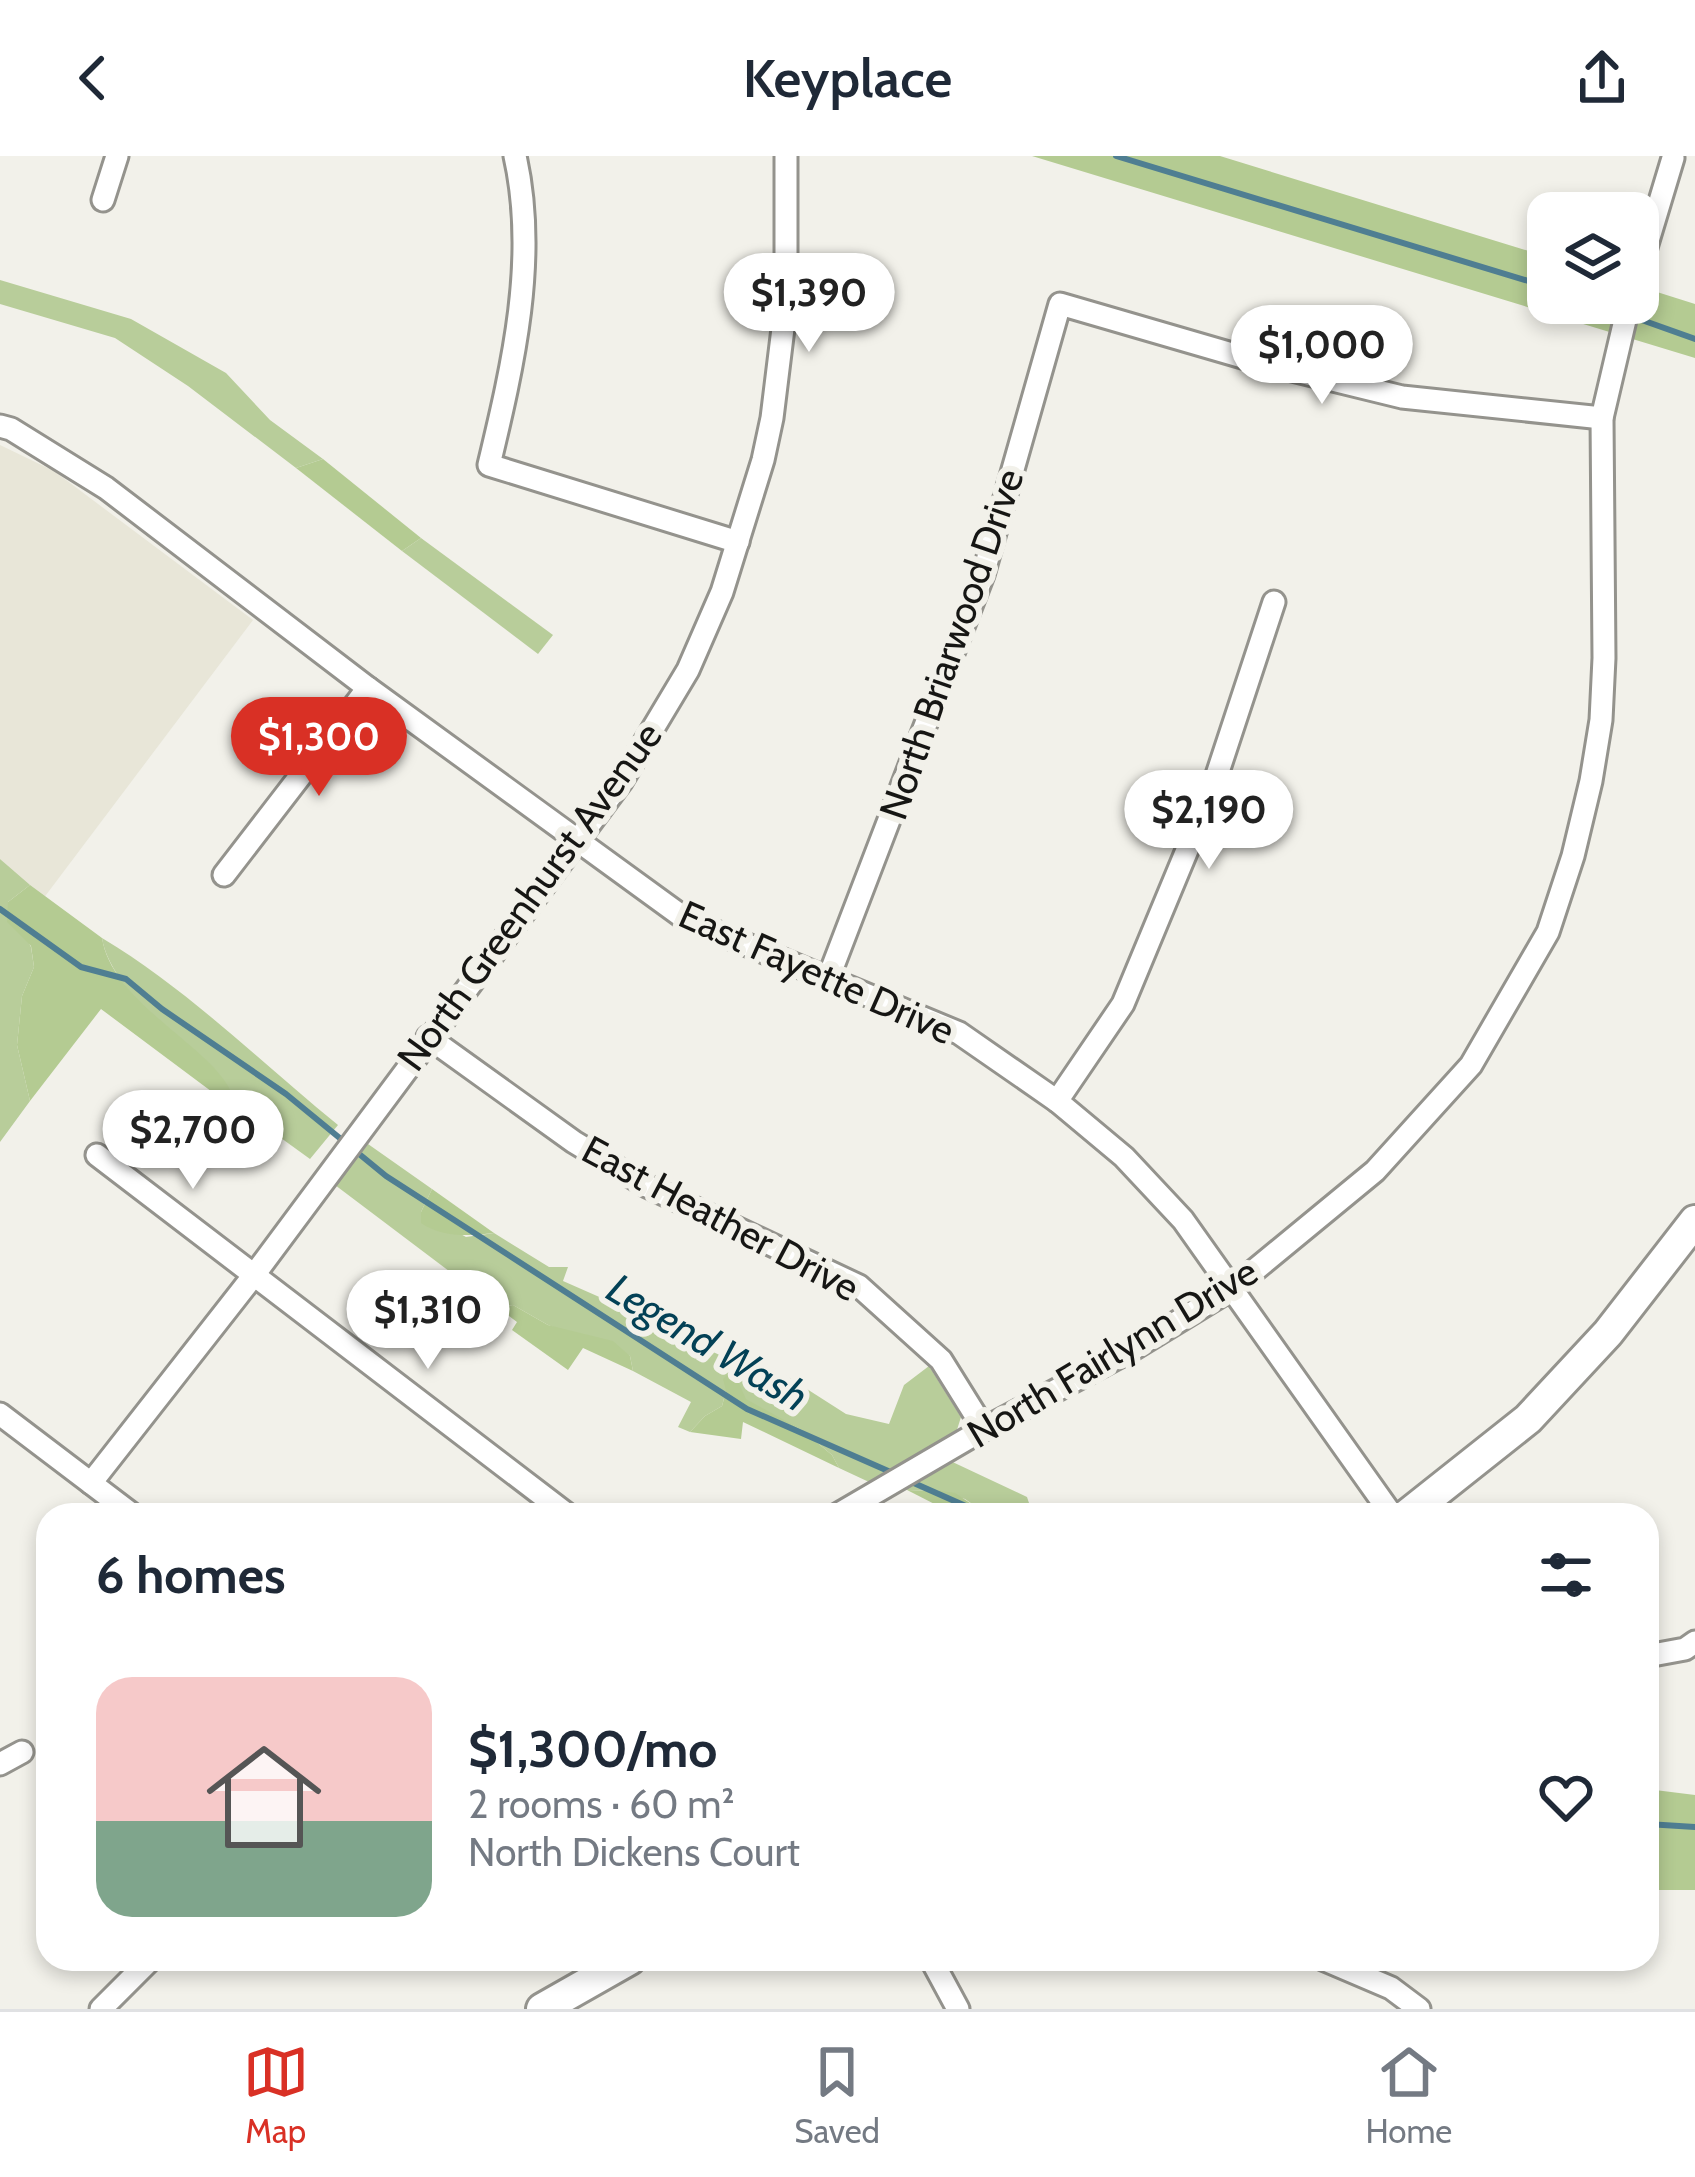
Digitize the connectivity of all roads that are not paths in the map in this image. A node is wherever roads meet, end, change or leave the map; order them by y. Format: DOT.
graph roads {
  1 [pos="117,156"];
  2 [pos="514,156"];
  3 [pos="786,156"];
  4 [pos="1678,159"];
  5 [pos="103,200"];
  6 [pos="1659,214"];
  7 [pos="1624,324"];
  8 [pos="1602,418"];
  9 [pos="0,427"];
  10 [pos="738,542"];
  11 [pos="1274,602"];
  12 [pos="368,688"];
  13 [pos="577,842"];
  14 [pos="224,875"];
  15 [pos="828,979"];
  16 [pos="428,1037"];
  17 [pos="1057,1101"];
  18 [pos="97,1155"];
  19 [pos="1695,1221"];
  20 [pos="254,1275"];
  21 [pos="1233,1288"];
  22 [pos="0,1414"];
  23 [pos="984,1429"];
  24 [pos="91,1483"];
  25 [pos="117,1503"];
  26 [pos="552,1503"];
  27 [pos="858,1503"];
  28 [pos="1384,1503"];
  29 [pos="1422,1503"];
  30 [pos="1695,1642"];
  31 [pos="1659,1654"];
  32 [pos="22,1752"];
  33 [pos="0,1764"];
  34 [pos="139,1971"];
  35 [pos="607,1971"];
  36 [pos="937,1971"];
  37 [pos="1351,1971"];
  38 [pos="101,2009"];
  39 [pos="542,2009"];
  40 [pos="958,2009"];
  41 [pos="1419,2009"];
  1 -- 5 [label="street"];
  2 -- 10 [label="street"];
  3 -- 10 [label="street, North Greenhurst Avenue"];
  4 -- 6 [label="street"];
  7 -- 8 [label="street, North Fairlynn Drive"];
  8 -- 15 [label="street, North Briarwood Drive"];
  8 -- 21 [label="street, North Fairlynn Drive"];
  9 -- 12 [label="street, East Fayette Drive"];
  10 -- 13 [label="street, North Greenhurst Avenue"];
  11 -- 17 [label="street"];
  12 -- 13 [label="street, East Fayette Drive"];
  12 -- 14 [label="street"];
  13 -- 15 [label="street, East Fayette Drive"];
  13 -- 16 [label="street, North Greenhurst Avenue"];
  15 -- 17 [label="street, East Fayette Drive"];
  16 -- 20 [label="street, North Greenhurst Avenue"];
  16 -- 23 [label="street, East Heather Drive"];
  17 -- 21 [label="street, East Fayette Drive"];
  18 -- 20 [label="street"];
  19 -- 29 [label="main road"];
  20 -- 24 [label="street, North Greenhurst Avenue"];
  20 -- 26 [label="street"];
  21 -- 23 [label="street, North Fairlynn Drive"];
  21 -- 28 [label="street, East Fayette Drive"];
  22 -- 24 [label="street"];
  23 -- 27 [label="street, North Fairlynn Drive"];
  24 -- 25 [label="street"];
  30 -- 31 [label="street"];
  32 -- 33 [label="street"];
  34 -- 38 [label="street"];
  35 -- 39 [label="main road"];
  36 -- 40 [label="street"];
  37 -- 41 [label="street"];
}
